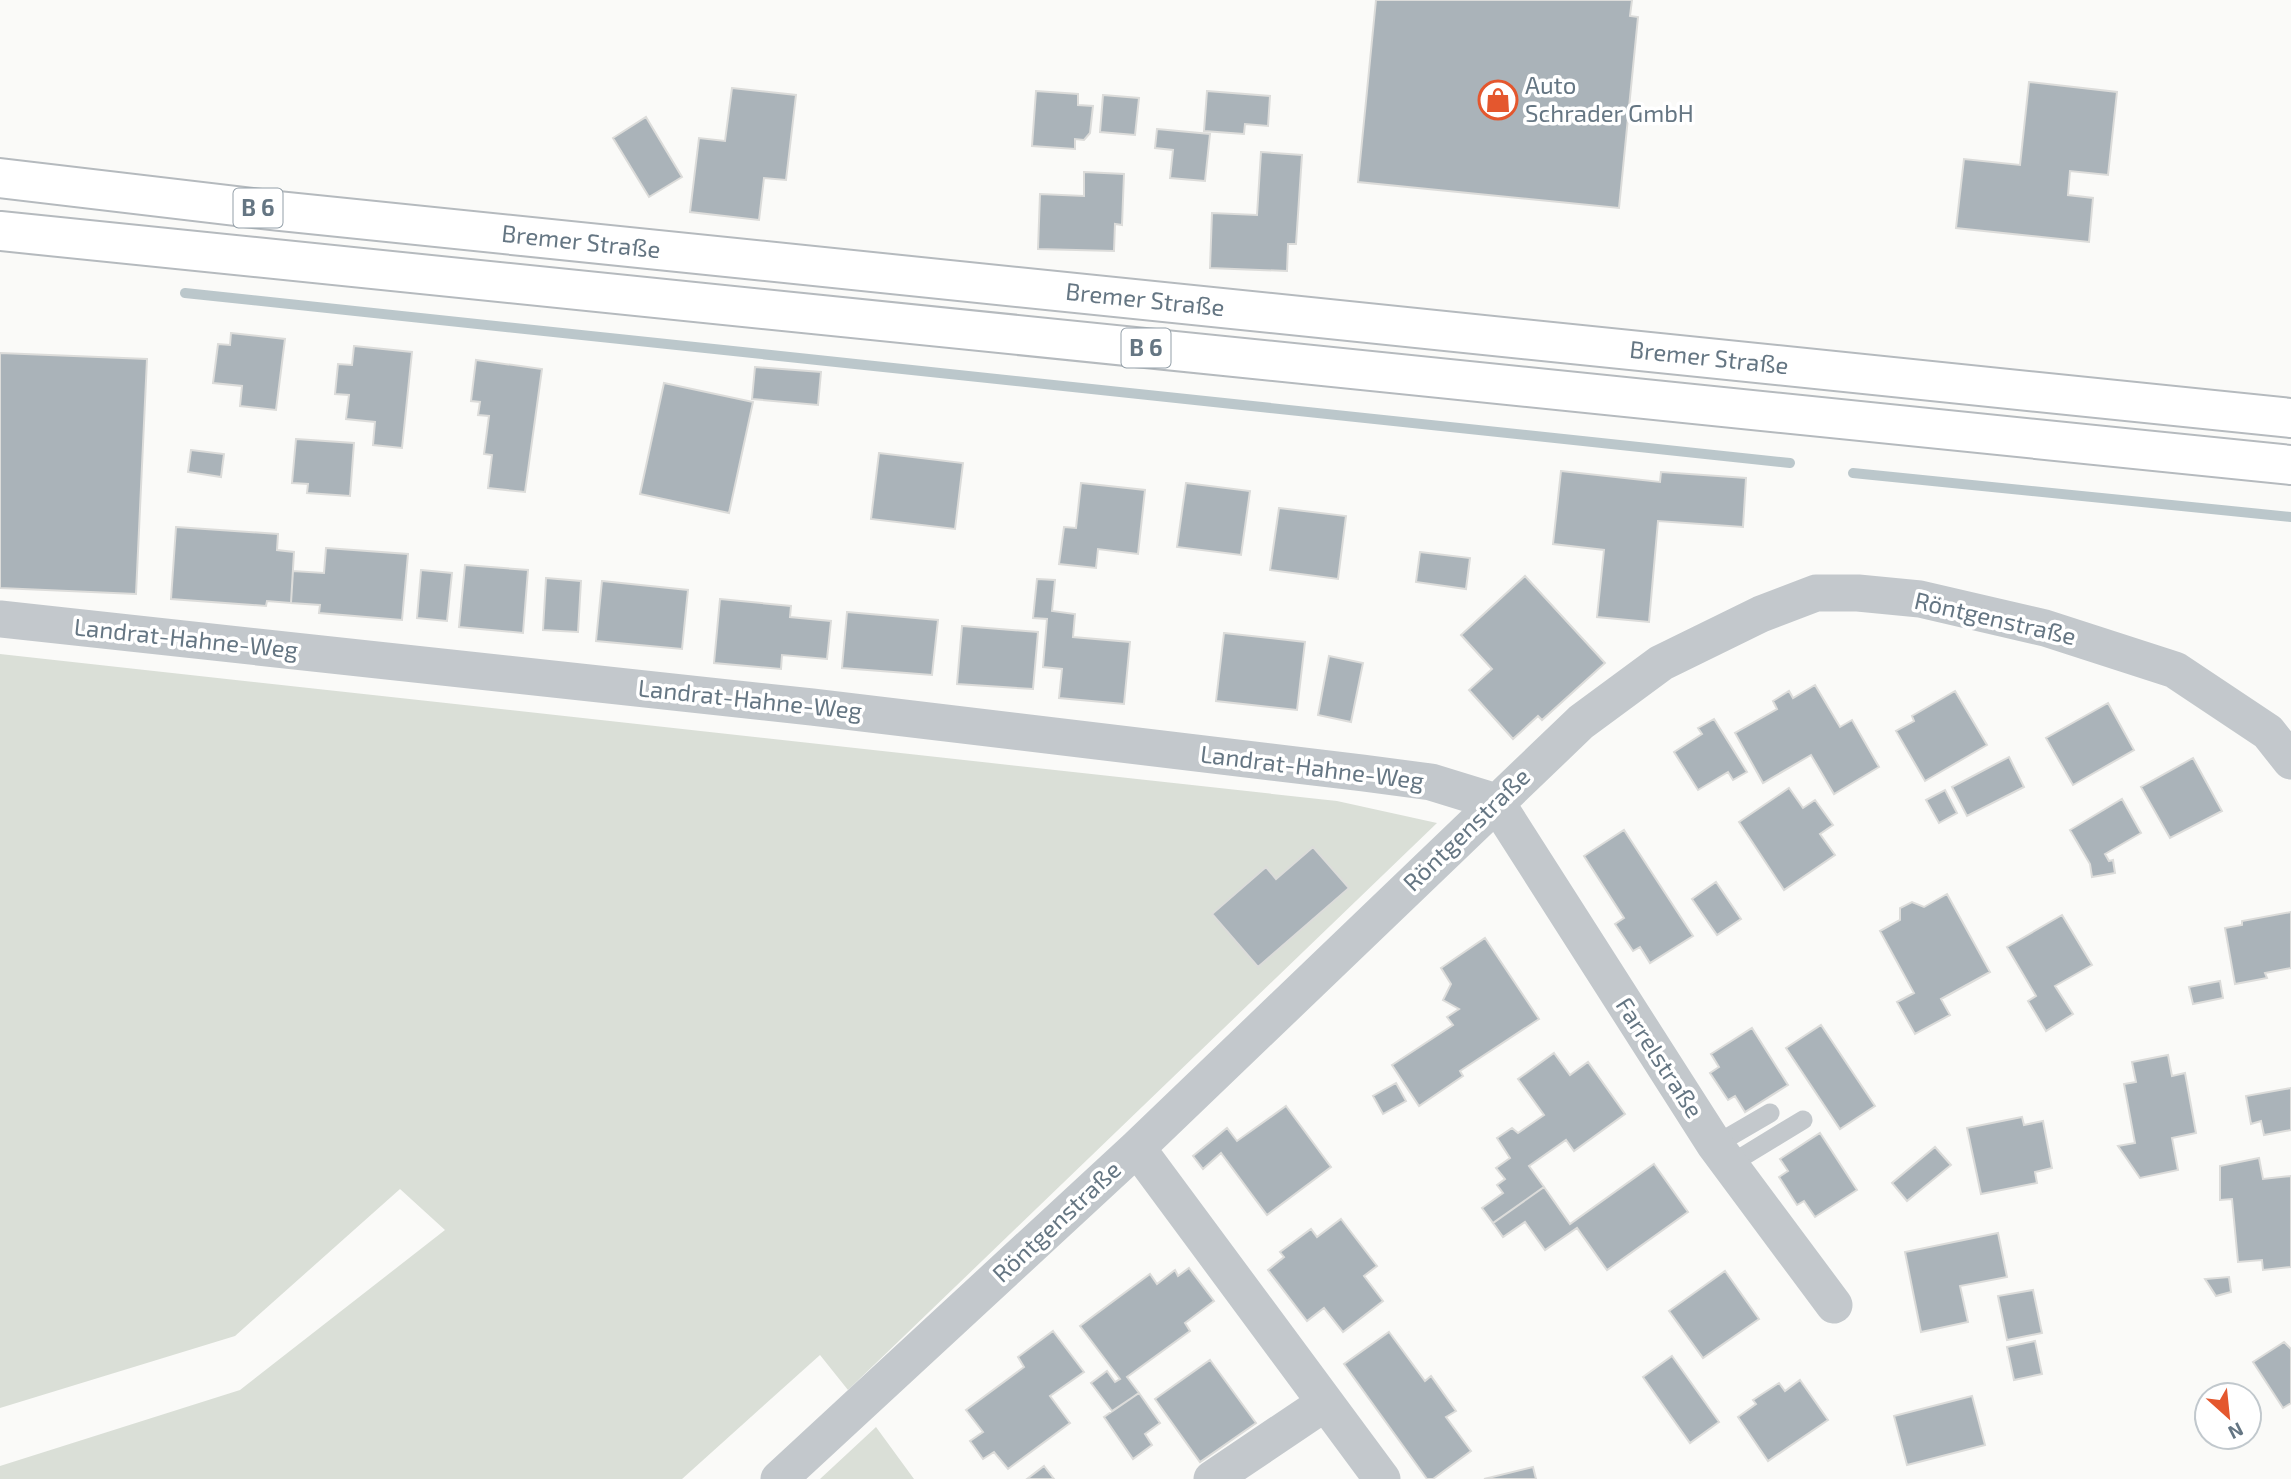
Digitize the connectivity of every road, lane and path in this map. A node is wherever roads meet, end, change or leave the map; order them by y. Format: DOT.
graph roads {
  1 [pos="0,178"];
  2 [pos="0,232"];
  3 [pos="2291,418"];
  4 [pos="2291,466"];
  5 [pos="0,619"];
  6 [pos="2291,761"];
  7 [pos="1496,802"];
  8 [pos="1770,1113"];
  9 [pos="1803,1120"];
  10 [pos="1137,1148"];
  11 [pos="1722,1155"];
  12 [pos="1834,1305"];
  13 [pos="1325,1403"];
  14 [pos="779,1479"];
  15 [pos="1212,1479"];
  16 [pos="1382,1479"];
  1 -- 3 [label="main road, Bremer Straße / B 6"];
  2 -- 4 [label="main road, Bremer Straße / B 6"];
  5 -- 7 [label="street, Landrat-Hahne-Weg"];
  6 -- 7 [label="street, Röntgenstraße"];
  7 -- 10 [label="street, Röntgenstraße"];
  7 -- 11 [label="street, Farrelstraße"];
  8 -- 11 [label="lane"];
  9 -- 11 [label="lane"];
  10 -- 13 [label="street"];
  10 -- 14 [label="street, Röntgenstraße"];
  11 -- 12 [label="street, Farrelstraße"];
  13 -- 15 [label="street"];
  13 -- 16 [label="street"];
}
